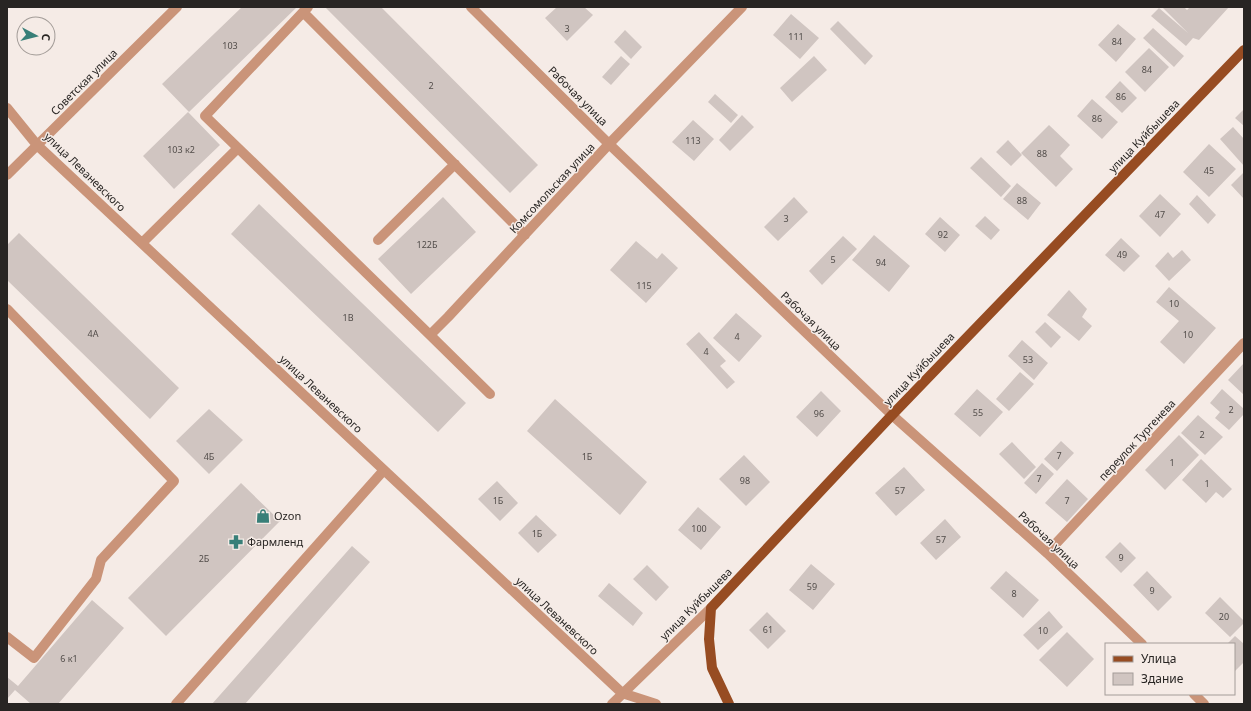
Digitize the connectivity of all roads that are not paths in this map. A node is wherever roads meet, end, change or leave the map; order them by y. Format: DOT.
graph roads {
  1 [pos="177,7"];
  2 [pos="471,7"];
  3 [pos="742,7"];
  4 [pos="305,10"];
  5 [pos="1244,50"];
  6 [pos="7,108"];
  7 [pos="609,144"];
  8 [pos="37,145"];
  9 [pos="238,148"];
  10 [pos="455,164"];
  11 [pos="7,175"];
  12 [pos="525,234"];
  13 [pos="378,240"];
  14 [pos="142,243"];
  15 [pos="9,314"];
  16 [pos="430,335"];
  17 [pos="1244,343"];
  18 [pos="490,394"];
  19 [pos="892,415"];
  20 [pos="384,470"];
  21 [pos="1047,553"];
  22 [pos="711,608"];
  23 [pos="7,637"];
  24 [pos="1141,643"];
  25 [pos="622,693"];
  26 [pos="1195,695"];
  27 [pos="176,704"];
  28 [pos="612,704"];
  29 [pos="656,704"];
  30 [pos="729,704"];
  31 [pos="1204,704"];
  1 -- 8 [label="street, Советская улица"];
  2 -- 7 [label="street, Рабочая улица"];
  3 -- 7 [label="street, Комсомольская улица"];
  4 -- 9 [label="street"];
  4 -- 10 [label="street"];
  5 -- 19 [label="main road, улица Куйбышева"];
  6 -- 8 [label="street, улица Леваневского"];
  7 -- 12 [label="street, Комсомольская улица"];
  7 -- 19 [label="street, Рабочая улица"];
  8 -- 11 [label="street, Советская улица"];
  8 -- 14 [label="street, улица Леваневского"];
  9 -- 14 [label="street"];
  9 -- 16 [label="street"];
  10 -- 12 [label="street"];
  10 -- 13 [label="street"];
  12 -- 16 [label="street, Комсомольская улица"];
  14 -- 20 [label="street, улица Леваневского"];
  15 -- 23 [label="street"];
  16 -- 18 [label="street"];
  17 -- 21 [label="street, переулок Тургенева"];
  19 -- 21 [label="street, Рабочая улица"];
  19 -- 22 [label="main road, улица Куйбышева"];
  20 -- 25 [label="street, улица Леваневского"];
  20 -- 27 [label="street"];
  21 -- 24 [label="street, Рабочая улица"];
  22 -- 25 [label="street, улица Куйбышева"];
  22 -- 30 [label="main road"];
  25 -- 28 [label="street, улица Куйбышева"];
  25 -- 29 [label="street"];
  26 -- 31 [label="street"];
}
